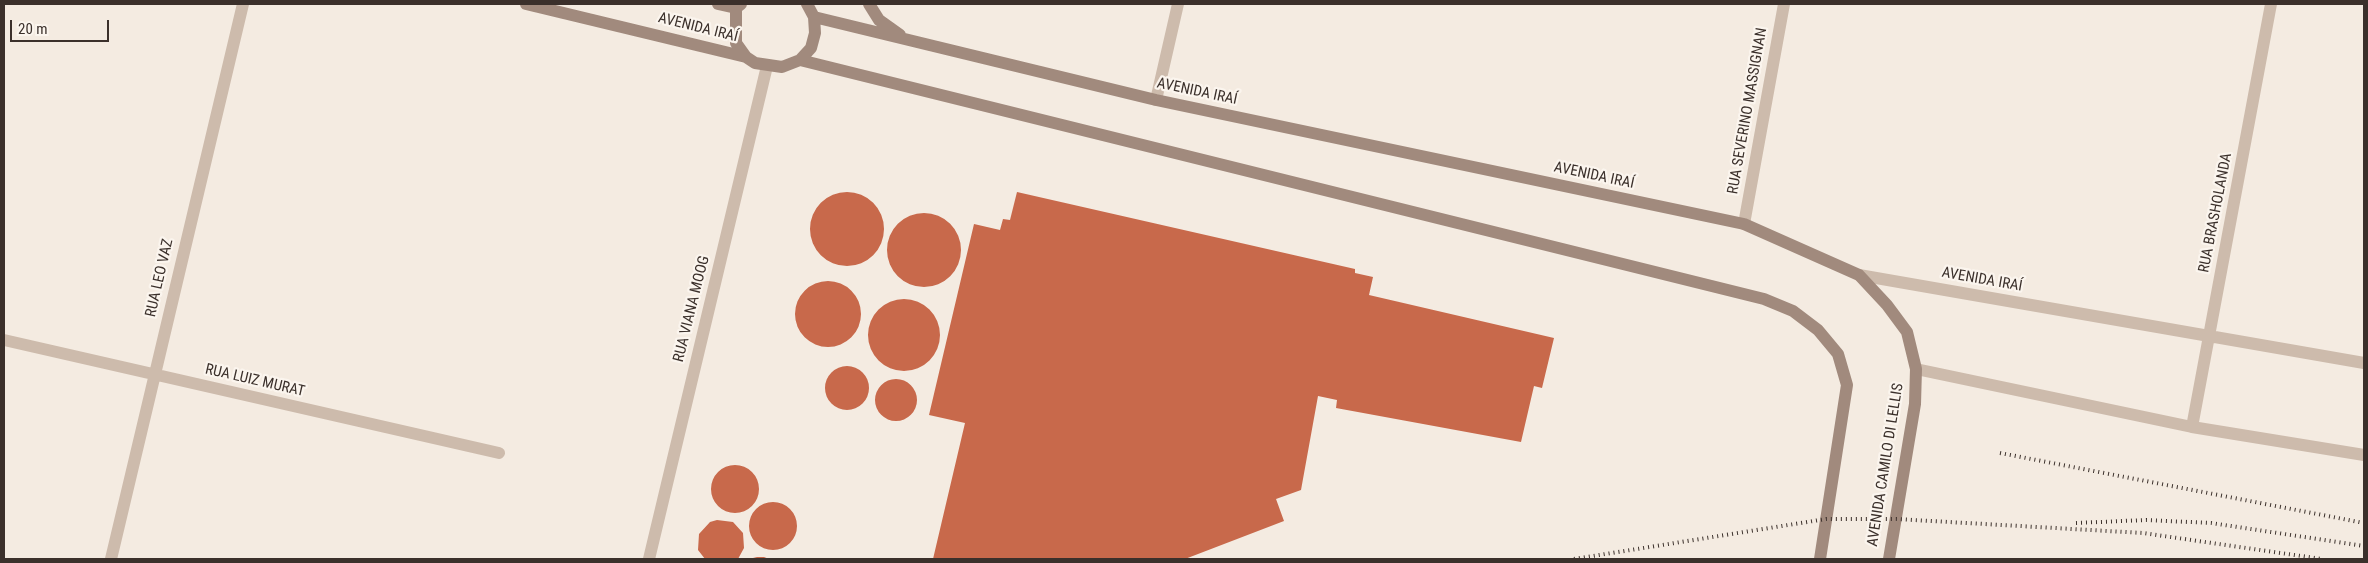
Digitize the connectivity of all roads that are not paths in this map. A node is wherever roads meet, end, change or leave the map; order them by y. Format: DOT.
graph roads {
  1 [pos="242,4"];
  2 [pos="526,4"];
  3 [pos="718,4"];
  4 [pos="807,4"];
  5 [pos="869,4"];
  6 [pos="1178,4"];
  7 [pos="1784,4"];
  8 [pos="2271,4"];
  9 [pos="739,6"];
  10 [pos="814,17"];
  11 [pos="906,39"];
  12 [pos="746,57"];
  13 [pos="800,60"];
  14 [pos="767,66"];
  15 [pos="1156,100"];
  16 [pos="1744,224"];
  17 [pos="1859,275"];
  18 [pos="2209,337"];
  19 [pos="4,340"];
  20 [pos="2364,363"];
  21 [pos="1916,369"];
  22 [pos="154,375"];
  23 [pos="2192,427"];
  24 [pos="499,453"];
  25 [pos="2364,455"];
  26 [pos="111,559"];
  27 [pos="649,559"];
  28 [pos="1820,559"];
  29 [pos="1888,559"];
  1 -- 22 [label="street, RUA LEO VAZ"];
  2 -- 12 [label="main road, AVENIDA IRAÍ"];
  3 -- 9 [label="main road, AVENIDA IRAÍ"];
  4 -- 10 [label="main road"];
  5 -- 11 [label="main road"];
  6 -- 15 [label="street"];
  7 -- 16 [label="street, RUA SEVERINO MASSIGNAN"];
  8 -- 18 [label="street, RUA BRASHOLANDA"];
  9 -- 12 [label="main road"];
  10 -- 11 [label="main road, AVENIDA IRAÍ"];
  10 -- 13 [label="main road"];
  11 -- 15 [label="main road, AVENIDA IRAÍ"];
  12 -- 14 [label="main road, AVENIDA IRAÍ"];
  13 -- 14 [label="main road"];
  13 -- 28 [label="main road"];
  14 -- 27 [label="street, RUA VIANA MOOG"];
  15 -- 16 [label="main road, AVENIDA IRAÍ"];
  16 -- 17 [label="main road, AVENIDA IRAÍ"];
  17 -- 18 [label="street, AVENIDA IRAÍ"];
  17 -- 21 [label="main road, AVENIDA CAMILO DI LELLIS"];
  18 -- 20 [label="street, AVENIDA IRAÍ"];
  18 -- 23 [label="street, RUA BRASHOLANDA"];
  19 -- 22 [label="street, RUA LUIZ MURAT"];
  21 -- 23 [label="street"];
  21 -- 29 [label="main road, AVENIDA CAMILO DI LELLIS"];
  22 -- 24 [label="street, RUA LUIZ MURAT"];
  22 -- 26 [label="street, RUA LEO VAZ"];
  23 -- 25 [label="street"];
}
